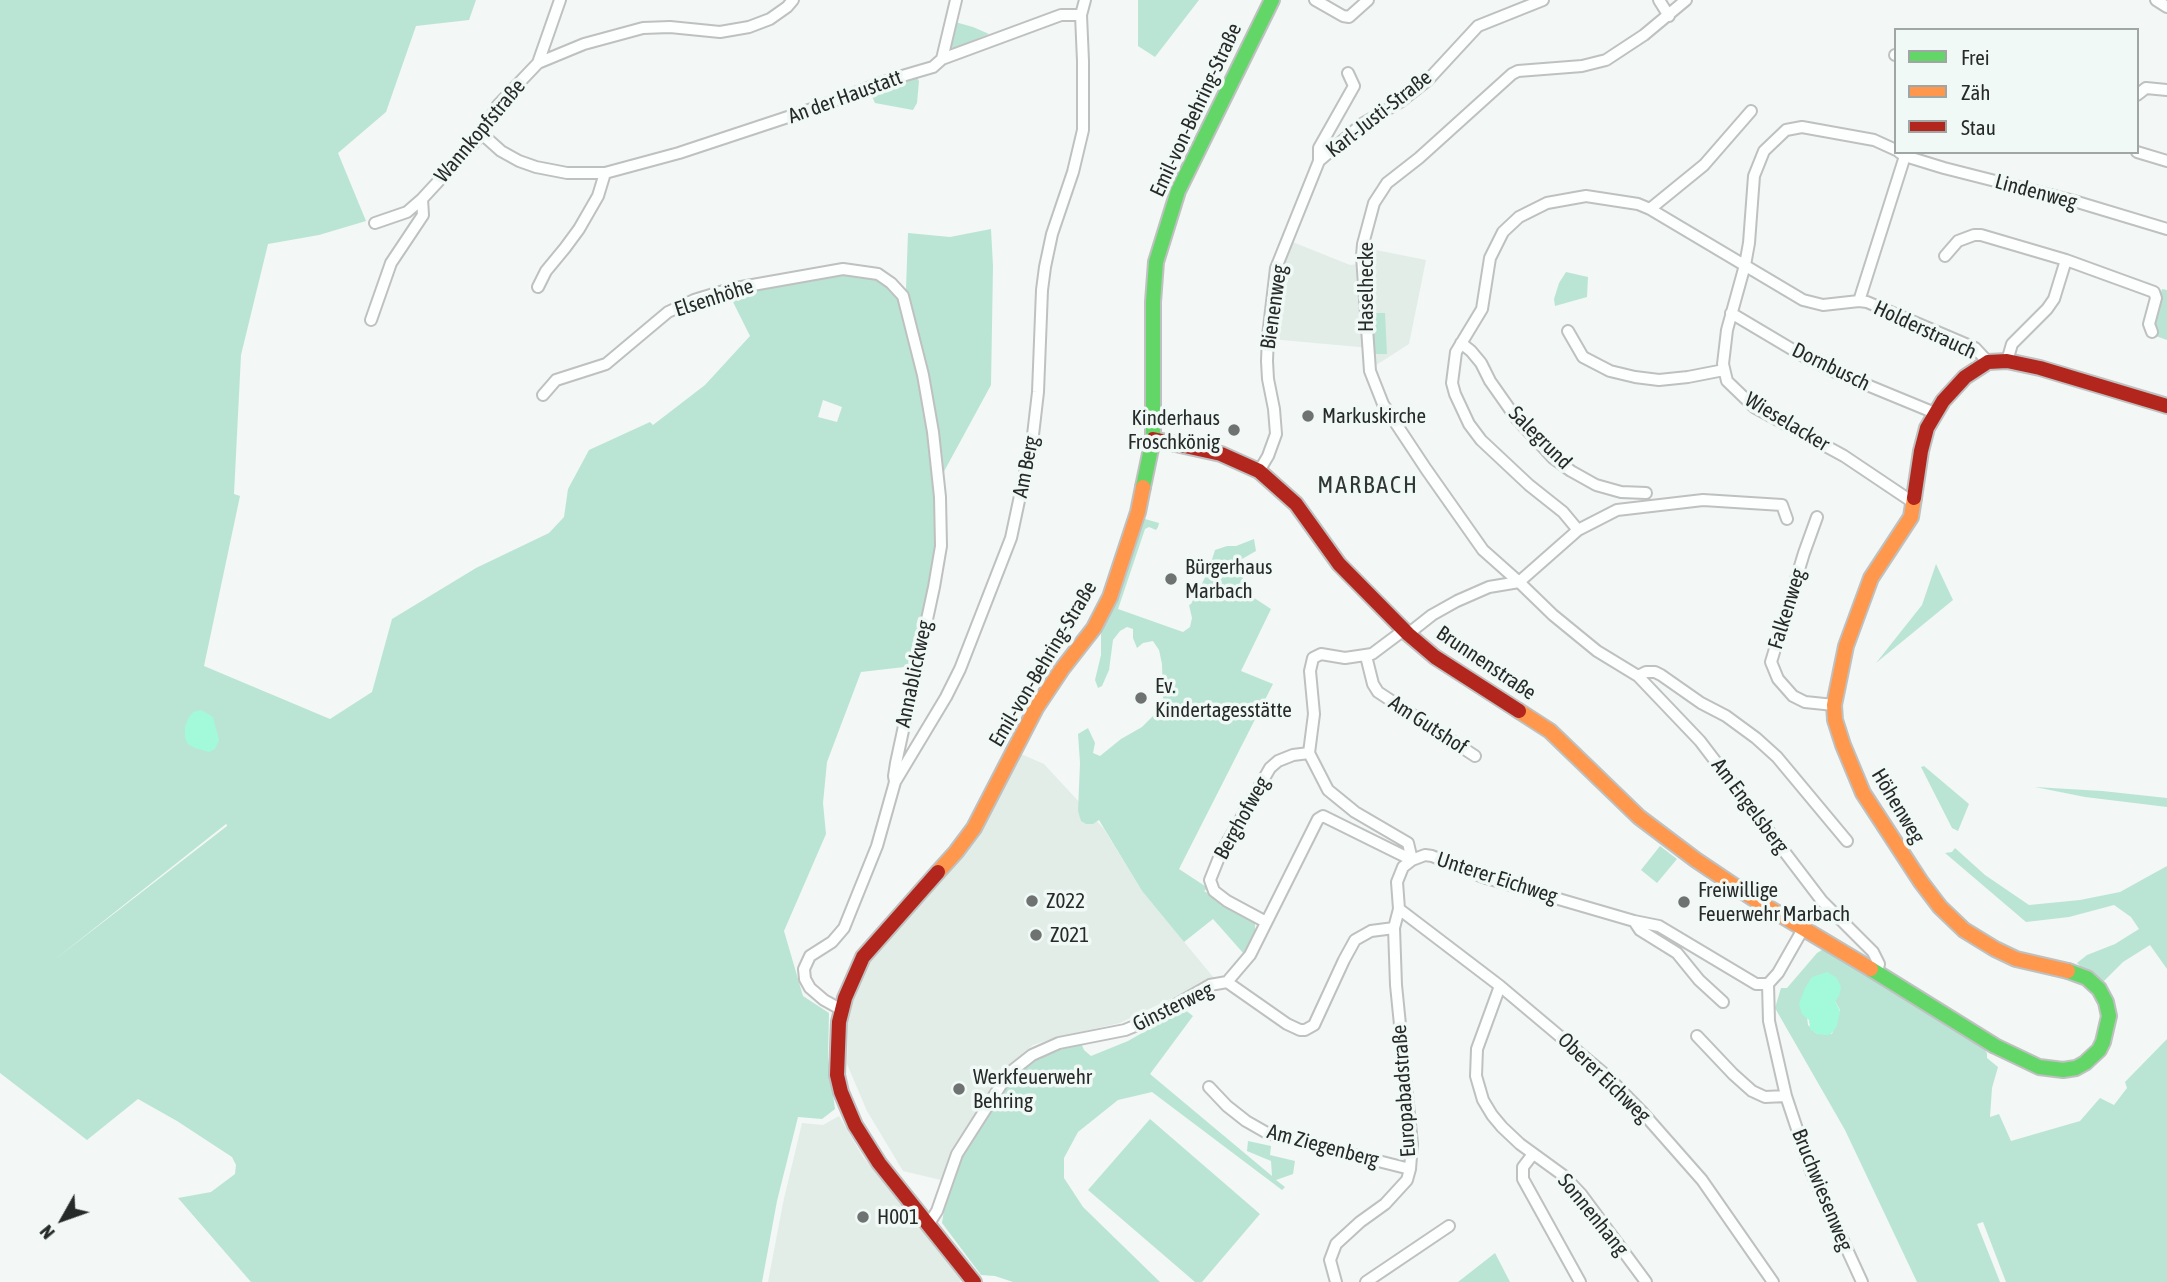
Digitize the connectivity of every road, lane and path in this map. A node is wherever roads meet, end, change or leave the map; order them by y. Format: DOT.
graph roads {
  1 [pos="560,0"];
  2 [pos="793,0"];
  3 [pos="956,0"];
  4 [pos="1085,0"];
  5 [pos="1272,0"];
  6 [pos="1315,0"];
  7 [pos="1368,0"];
  8 [pos="1543,0"];
  9 [pos="1659,0"];
  10 [pos="1686,0"];
  11 [pos="2156,0"];
  12 [pos="2167,7"];
  13 [pos="1081,15"];
  14 [pos="1669,16"];
  15 [pos="942,60"];
  16 [pos="538,63"];
  17 [pos="1348,73"];
  18 [pos="2167,90"];
  19 [pos="2139,93"];
  20 [pos="1751,111"];
  21 [pos="482,134"];
  22 [pos="1894,150"];
  23 [pos="2139,153"];
  24 [pos="1900,154"];
  25 [pos="1904,154"];
  26 [pos="1319,160"];
  27 [pos="2167,162"];
  28 [pos="605,173"];
  29 [pos="422,200"];
  30 [pos="1650,209"];
  31 [pos="375,223"];
  32 [pos="2167,229"];
  33 [pos="1945,256"];
  34 [pos="2066,260"];
  35 [pos="1745,265"];
  36 [pos="538,287"];
  37 [pos="903,296"];
  38 [pos="1859,301"];
  39 [pos="1731,313"];
  40 [pos="371,320"];
  41 [pos="1568,331"];
  42 [pos="2152,332"];
  43 [pos="1461,343"];
  44 [pos="2007,361"];
  45 [pos="1988,362"];
  46 [pos="1724,370"];
  47 [pos="543,394"];
  48 [pos="2167,406"];
  49 [pos="1935,413"];
  50 [pos="1153,439"];
  51 [pos="1259,471"];
  52 [pos="1646,493"];
  53 [pos="1914,503"];
  54 [pos="1817,517"];
  55 [pos="1787,519"];
  56 [pos="1578,530"];
  57 [pos="1519,582"];
  58 [pos="1406,632"];
  59 [pos="1366,656"];
  60 [pos="1638,676"];
  61 [pos="1834,705"];
  62 [pos="1309,753"];
  63 [pos="1475,756"];
  64 [pos="895,782"];
  65 [pos="1847,841"];
  66 [pos="1412,860"];
  67 [pos="1399,909"];
  68 [pos="1634,921"];
  69 [pos="1266,922"];
  70 [pos="1394,928"];
  71 [pos="1803,929"];
  72 [pos="1877,972"];
  73 [pos="1227,982"];
  74 [pos="1768,984"];
  75 [pos="1500,986"];
  76 [pos="1723,1002"];
  77 [pos="842,1010"];
  78 [pos="1697,1036"];
  79 [pos="1209,1087"];
  80 [pos="1786,1096"];
  81 [pos="1533,1154"];
  82 [pos="1410,1169"];
  83 [pos="928,1225"];
  84 [pos="1449,1226"];
  85 [pos="974,1282"];
  86 [pos="1336,1282"];
  87 [pos="1366,1282"];
  88 [pos="1580,1282"];
  89 [pos="1646,1282"];
  90 [pos="1773,1282"];
  91 [pos="1862,1282"];
  1 -- 16 [label="street"];
  2 -- 16 [label="street"];
  3 -- 15 [label="street"];
  4 -- 13 [label="street"];
  5 -- 50 [label="street, Emil-von-Behring-Straße"];
  6 -- 7 [label="street"];
  8 -- 26 [label="street, Karl-Justi-Straße"];
  9 -- 14 [label="street"];
  10 -- 14 [label="street, Haselhecke"];
  11 -- 12 [label="street"];
  13 -- 15 [label="street, An der Haustatt"];
  13 -- 64 [label="street, Am Berg"];
  14 -- 57 [label="street, Haselhecke"];
  15 -- 28 [label="street, An der Haustatt"];
  16 -- 21 [label="street, Wannkopfstraße"];
  17 -- 26 [label="street, Bienenweg"];
  18 -- 19 [label="street"];
  20 -- 30 [label="street"];
  21 -- 28 [label="street, An der Haustatt"];
  21 -- 29 [label="street, Wannkopfstraße"];
  22 -- 35 [label="street"];
  23 -- 27 [label="street"];
  24 -- 38 [label="street"];
  25 -- 32 [label="street, Lindenweg"];
  26 -- 51 [label="street, Bienenweg"];
  28 -- 36 [label="street"];
  29 -- 31 [label="street, Wannkopfstraße"];
  29 -- 40 [label="street, Wannkopfstraße"];
  30 -- 35 [label="street, Holderstrauch"];
  30 -- 43 [label="street, Holderstrauch"];
  33 -- 34 [label="street"];
  34 -- 42 [label="street"];
  34 -- 44 [label="street"];
  35 -- 38 [label="street, Holderstrauch"];
  35 -- 39 [label="street"];
  37 -- 47 [label="street, Elsenhöhe"];
  37 -- 64 [label="street, Annablickweg"];
  38 -- 45 [label="street, Holderstrauch"];
  39 -- 46 [label="street"];
  39 -- 49 [label="street, Dornbusch"];
  41 -- 46 [label="street"];
  43 -- 52 [label="street, Salegrund"];
  43 -- 56 [label="street, Holderstrauch"];
  44 -- 45 [label="street"];
  44 -- 48 [label="street"];
  45 -- 49 [label="street, Höhenweg"];
  46 -- 53 [label="street, Wieselacker"];
  49 -- 53 [label="street, Höhenweg"];
  50 -- 51 [label="street, Brunnenstraße"];
  50 -- 77 [label="street, Emil-von-Behring-Straße"];
  51 -- 58 [label="street, Brunnenstraße"];
  53 -- 61 [label="street, Höhenweg"];
  54 -- 61 [label="street, Falkenweg"];
  55 -- 56 [label="street"];
  56 -- 57 [label="street"];
  57 -- 58 [label="street"];
  57 -- 60 [label="street, Am Engelsberg"];
  58 -- 59 [label="street"];
  58 -- 71 [label="street, Brunnenstraße"];
  59 -- 62 [label="street"];
  59 -- 63 [label="street, Am Gutshof"];
  60 -- 65 [label="street, Am Engelsberg"];
  60 -- 72 [label="street, Am Engelsberg"];
  61 -- 72 [label="street, Höhenweg"];
  62 -- 66 [label="street"];
  62 -- 69 [label="street, Berghofweg"];
  64 -- 77 [label="street, Annablickweg"];
  66 -- 67 [label="street, Unterer Eichweg"];
  66 -- 68 [label="street, Unterer Eichweg"];
  66 -- 69 [label="street, Ginsterweg"];
  67 -- 70 [label="street, Europabadstraße"];
  67 -- 75 [label="street, Oberer Eichweg"];
  68 -- 74 [label="street, Unterer Eichweg"];
  68 -- 76 [label="street, Unterer Eichweg"];
  69 -- 73 [label="street, Ginsterweg"];
  70 -- 73 [label="street"];
  70 -- 82 [label="street, Europabadstraße"];
  71 -- 72 [label="street, Höhenweg"];
  71 -- 74 [label="street"];
  73 -- 83 [label="street, Ginsterweg"];
  74 -- 80 [label="street, Bruchwiesenweg"];
  75 -- 81 [label="street, Sonnenhang"];
  75 -- 90 [label="street, Oberer Eichweg"];
  77 -- 83 [label="street, Emil-von-Behring-Straße"];
  78 -- 80 [label="street"];
  79 -- 82 [label="street, Am Ziegenberg"];
  80 -- 91 [label="street, Bruchwiesenweg"];
  81 -- 88 [label="street, Sonnenhang"];
  81 -- 89 [label="street, Sonnenhang"];
  82 -- 86 [label="street, Europabadstraße"];
  83 -- 85 [label="street, Emil-von-Behring-Straße"];
  84 -- 87 [label="street"];
}
